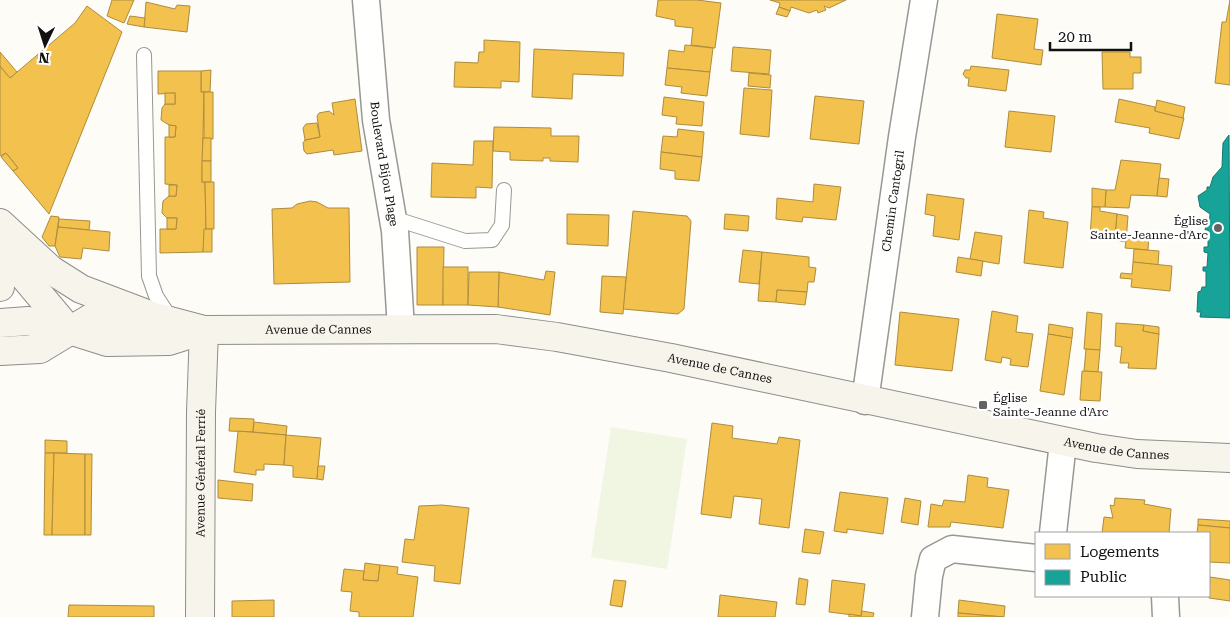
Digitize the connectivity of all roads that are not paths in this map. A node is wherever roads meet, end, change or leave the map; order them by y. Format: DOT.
graph roads {
  1 [pos="366,0"];
  2 [pos="924,0"];
  3 [pos="144,55"];
  4 [pos="504,190"];
  5 [pos="392,218"];
  6 [pos="0,223"];
  7 [pos="0,248"];
  8 [pos="0,269"];
  9 [pos="70,282"];
  10 [pos="0,287"];
  11 [pos="164,319"];
  12 [pos="0,323"];
  13 [pos="401,329"];
  14 [pos="70,330"];
  15 [pos="204,330"];
  16 [pos="0,351"];
  17 [pos="865,401"];
  18 [pos="1063,442"];
  19 [pos="1230,458"];
  20 [pos="1053,532"];
  21 [pos="1035,558"];
  22 [pos="1165,597"];
  23 [pos="200,617"];
  24 [pos="925,617"];
  25 [pos="1166,617"];
  1 -- 5 [label="street, Boulevard Bijou Plage"];
  2 -- 17 [label="street, Chemin Cantogril"];
  3 -- 11 [label="lane"];
  4 -- 5 [label="lane"];
  5 -- 13 [label="street, Boulevard Bijou Plage"];
  6 -- 9 [label="main road"];
  7 -- 14 [label="main road"];
  8 -- 10 [label="main road"];
  9 -- 11 [label="main road, Avenue de Cannes"];
  9 -- 14 [label="main road"];
  11 -- 14 [label="main road"];
  11 -- 15 [label="main road, Avenue de Cannes"];
  12 -- 14 [label="main road, Avenue de Cannes"];
  13 -- 15 [label="main road, Avenue de Cannes"];
  13 -- 17 [label="main road, Avenue de Cannes"];
  14 -- 15 [label="main road, Avenue de Cannes"];
  14 -- 16 [label="main road"];
  15 -- 23 [label="main road, Avenue Général Ferrié"];
  17 -- 18 [label="main road, Avenue de Cannes"];
  18 -- 19 [label="main road, Avenue de Cannes"];
  18 -- 20 [label="street"];
  21 -- 24 [label="street"];
  22 -- 25 [label="street"];
}
